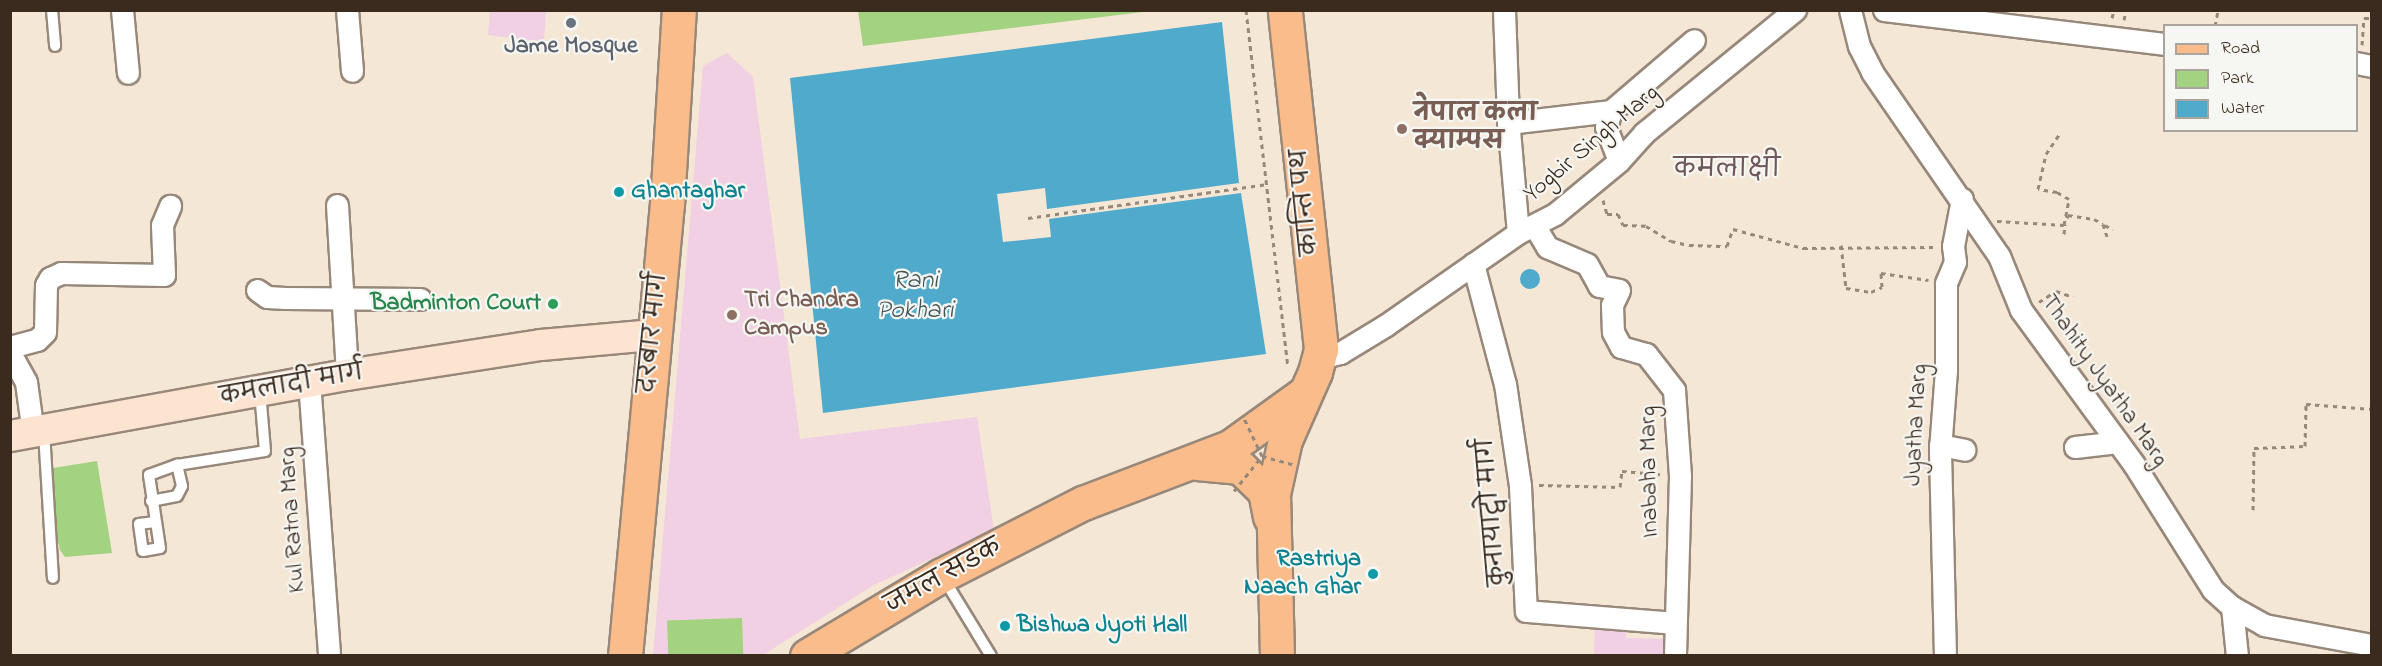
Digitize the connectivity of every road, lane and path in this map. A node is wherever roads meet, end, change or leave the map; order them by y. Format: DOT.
graph roads {
  1 [pos="52,10"];
  2 [pos="122,10"];
  3 [pos="347,10"];
  4 [pos="680,10"];
  5 [pos="1246,10"];
  6 [pos="1285,10"];
  7 [pos="1504,10"];
  8 [pos="1796,10"];
  9 [pos="1850,10"];
  10 [pos="1884,10"];
  11 [pos="2372,18"];
  12 [pos="1694,40"];
  13 [pos="2163,44"];
  14 [pos="55,45"];
  15 [pos="2363,64"];
  16 [pos="352,71"];
  17 [pos="128,73"];
  18 [pos="1611,111"];
  19 [pos="1508,123"];
  20 [pos="2059,135"];
  21 [pos="1619,161"];
  22 [pos="1268,184"];
  23 [pos="1962,199"];
  24 [pos="337,205"];
  25 [pos="171,206"];
  26 [pos="1607,214"];
  27 [pos="1028,218"];
  28 [pos="1974,219"];
  29 [pos="2066,219"];
  30 [pos="2064,225"];
  31 [pos="2103,225"];
  32 [pos="1526,229"];
  33 [pos="2113,230"];
  34 [pos="2064,234"];
  35 [pos="2107,236"];
  36 [pos="1841,245"];
  37 [pos="1953,246"];
  38 [pos="1473,264"];
  39 [pos="1946,283"];
  40 [pos="257,290"];
  41 [pos="2073,297"];
  42 [pos="342,299"];
  43 [pos="420,299"];
  44 [pos="2021,310"];
  45 [pos="652,335"];
  46 [pos="10,346"];
  47 [pos="10,353"];
  48 [pos="1320,358"];
  49 [pos="346,375"];
  50 [pos="309,381"];
  51 [pos="1296,381"];
  52 [pos="260,391"];
  53 [pos="2372,409"];
  54 [pos="1243,416"];
  55 [pos="29,433"];
  56 [pos="2118,442"];
  57 [pos="1940,445"];
  58 [pos="2075,447"];
  59 [pos="1965,450"];
  60 [pos="1262,456"];
  61 [pos="1186,464"];
  62 [pos="177,465"];
  63 [pos="1299,466"];
  64 [pos="1680,476"];
  65 [pos="1520,486"];
  66 [pos="1234,491"];
  67 [pos="151,501"];
  68 [pos="2253,510"];
  69 [pos="1271,520"];
  70 [pos="155,522"];
  71 [pos="942,575"];
  72 [pos="53,578"];
  73 [pos="2232,607"];
  74 [pos="1675,623"];
  75 [pos="2372,645"];
  76 [pos="628,648"];
  77 [pos="329,656"];
  78 [pos="807,656"];
  79 [pos="991,656"];
  80 [pos="1276,656"];
  81 [pos="1675,656"];
  82 [pos="1945,656"];
  83 [pos="2237,656"];
  1 -- 14 [label="lane"];
  2 -- 17 [label="street"];
  3 -- 16 [label="street"];
  4 -- 45 [label="main road, दरबार मार्ग"];
  5 -- 22 [label="path"];
  6 -- 48 [label="main road, कान्ति पथ"];
  7 -- 19 [label="street"];
  8 -- 21 [label="street, Yogbir Singh Marg"];
  9 -- 23 [label="street, Thahity Jyatha Marg"];
  10 -- 13 [label="street"];
  11 -- 15 [label="path"];
  12 -- 18 [label="street"];
  18 -- 19 [label="street"];
  18 -- 21 [label="street"];
  19 -- 32 [label="street"];
  20 -- 30 [label="path"];
  21 -- 32 [label="street, Yogbir Singh Marg"];
  22 -- 27 [label="path"];
  22 -- 51 [label="path"];
  23 -- 28 [label="street, Thahity Jyatha Marg"];
  23 -- 37 [label="street, Jyatha Marg"];
  24 -- 42 [label="street"];
  25 -- 46 [label="street"];
  26 -- 36 [label="path"];
  28 -- 30 [label="path"];
  28 -- 44 [label="street, Thahity Jyatha Marg"];
  29 -- 30 [label="path"];
  29 -- 31 [label="path"];
  29 -- 34 [label="path"];
  31 -- 33 [label="path"];
  31 -- 35 [label="path"];
  32 -- 38 [label="street, Yogbir Singh Marg"];
  32 -- 64 [label="street, Inabaha Marg"];
  36 -- 37 [label="path"];
  36 -- 39 [label="path"];
  37 -- 39 [label="street, Jyatha Marg"];
  38 -- 48 [label="street, Yogbir Singh Marg"];
  38 -- 65 [label="street, कुनायाट्वो मार्ग"];
  39 -- 57 [label="street, Jyatha Marg"];
  40 -- 42 [label="street"];
  41 -- 44 [label="path"];
  42 -- 43 [label="street"];
  42 -- 49 [label="street"];
  44 -- 56 [label="street, Thahity Jyatha Marg"];
  45 -- 49 [label="main road, कमलादी मार्ग"];
  45 -- 76 [label="main road, दरबार मार्ग"];
  47 -- 55 [label="street"];
  48 -- 51 [label="main road"];
  49 -- 50 [label="main road, कमलादी मार्ग"];
  50 -- 52 [label="main road, कमलादी मार्ग"];
  50 -- 77 [label="street, Kul Ratna Marg"];
  51 -- 61 [label="main road"];
  51 -- 69 [label="main road"];
  52 -- 55 [label="main road, कमलादी मार्ग"];
  52 -- 62 [label="lane"];
  53 -- 68 [label="path"];
  54 -- 60 [label="path, bridge"];
  55 -- 72 [label="lane"];
  56 -- 58 [label="street"];
  56 -- 73 [label="street, Thahity Jyatha Marg"];
  57 -- 59 [label="street"];
  57 -- 82 [label="street, Jyatha Marg"];
  60 -- 63 [label="path, bridge"];
  60 -- 66 [label="path, bridge"];
  61 -- 69 [label="main road"];
  61 -- 71 [label="main road, जमल सडक"];
  62 -- 67 [label="lane"];
  62 -- 67 [label="lane"];
  64 -- 65 [label="path"];
  64 -- 74 [label="street, Inabaha Marg"];
  65 -- 74 [label="street, कुनायाट्वो मार्ग"];
  67 -- 70 [label="lane"];
  69 -- 80 [label="main road"];
  71 -- 78 [label="main road, जमल सडक"];
  71 -- 79 [label="lane"];
  73 -- 75 [label="street, Thahity Jyatha Marg"];
  73 -- 83 [label="street"];
  74 -- 81 [label="street, Inabaha Marg"];
}
